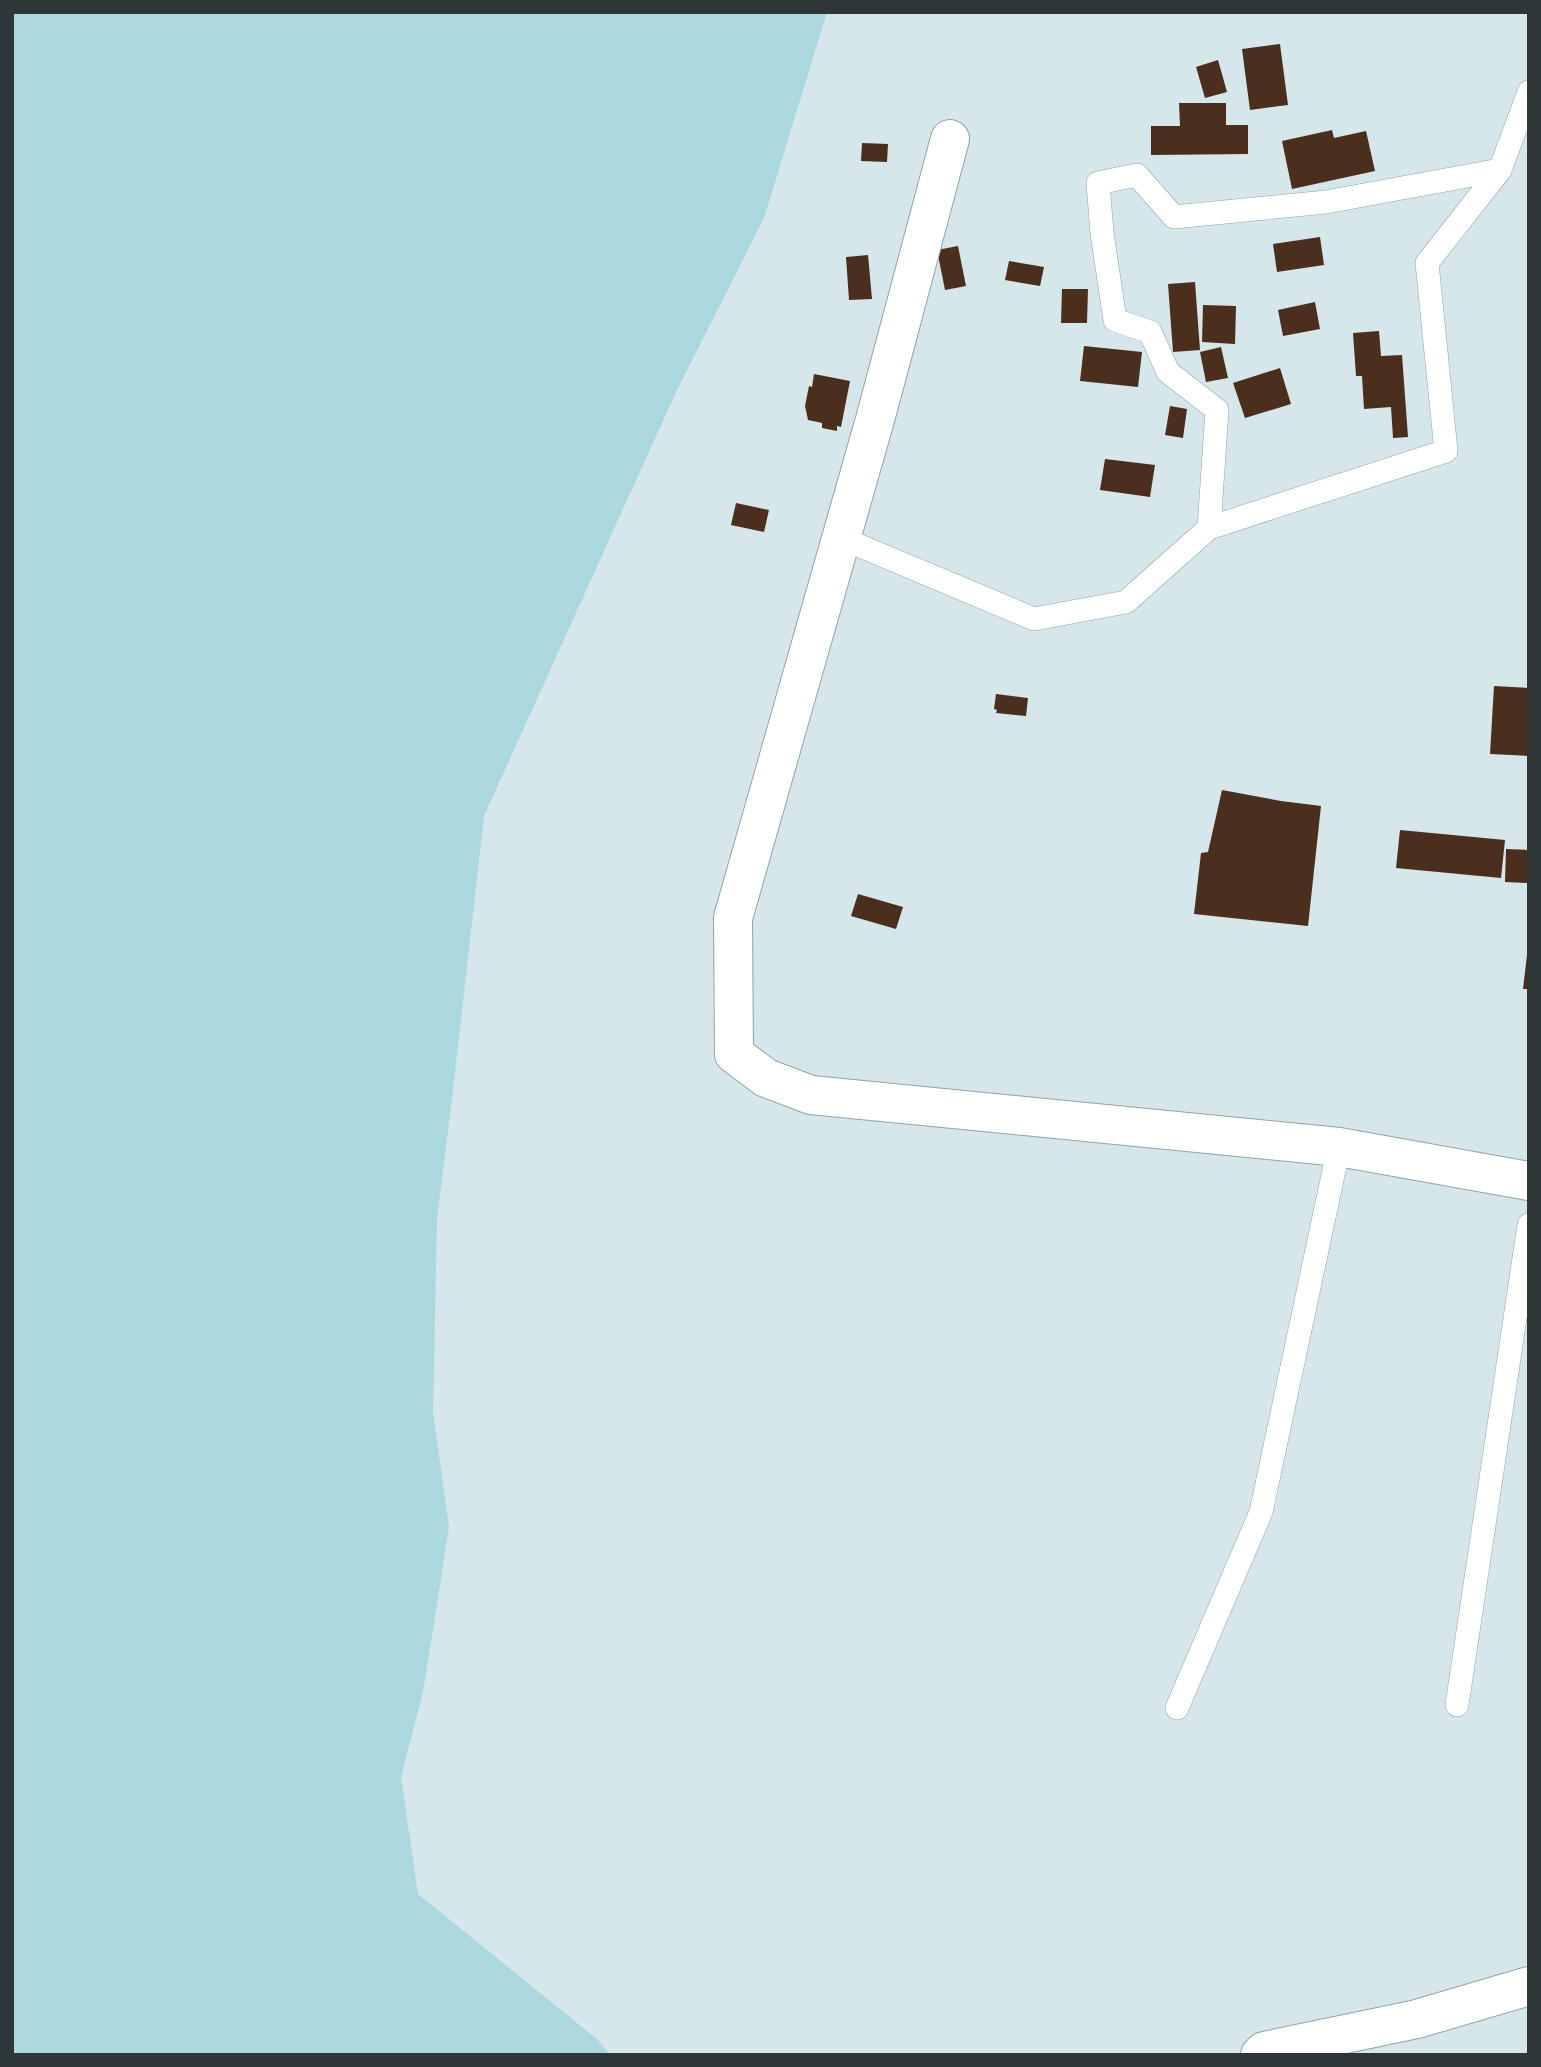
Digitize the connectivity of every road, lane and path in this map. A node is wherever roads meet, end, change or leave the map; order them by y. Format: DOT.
graph roads {
  1 [pos="1529,92"];
  2 [pos="950,139"];
  3 [pos="1500,170"];
  4 [pos="1209,528"];
  5 [pos="841,538"];
  6 [pos="1339,1147"];
  7 [pos="1529,1181"];
  8 [pos="1529,1225"];
  9 [pos="1457,1705"];
  10 [pos="1177,1708"];
  11 [pos="1529,1986"];
  12 [pos="1261,2055"];
  1 -- 3 [label="lane"];
  2 -- 5 [label="street"];
  3 -- 4 [label="lane"];
  3 -- 4 [label="lane"];
  4 -- 5 [label="lane"];
  5 -- 6 [label="street"];
  6 -- 7 [label="street"];
  6 -- 10 [label="lane"];
  8 -- 9 [label="lane"];
  11 -- 12 [label="street"];
}
